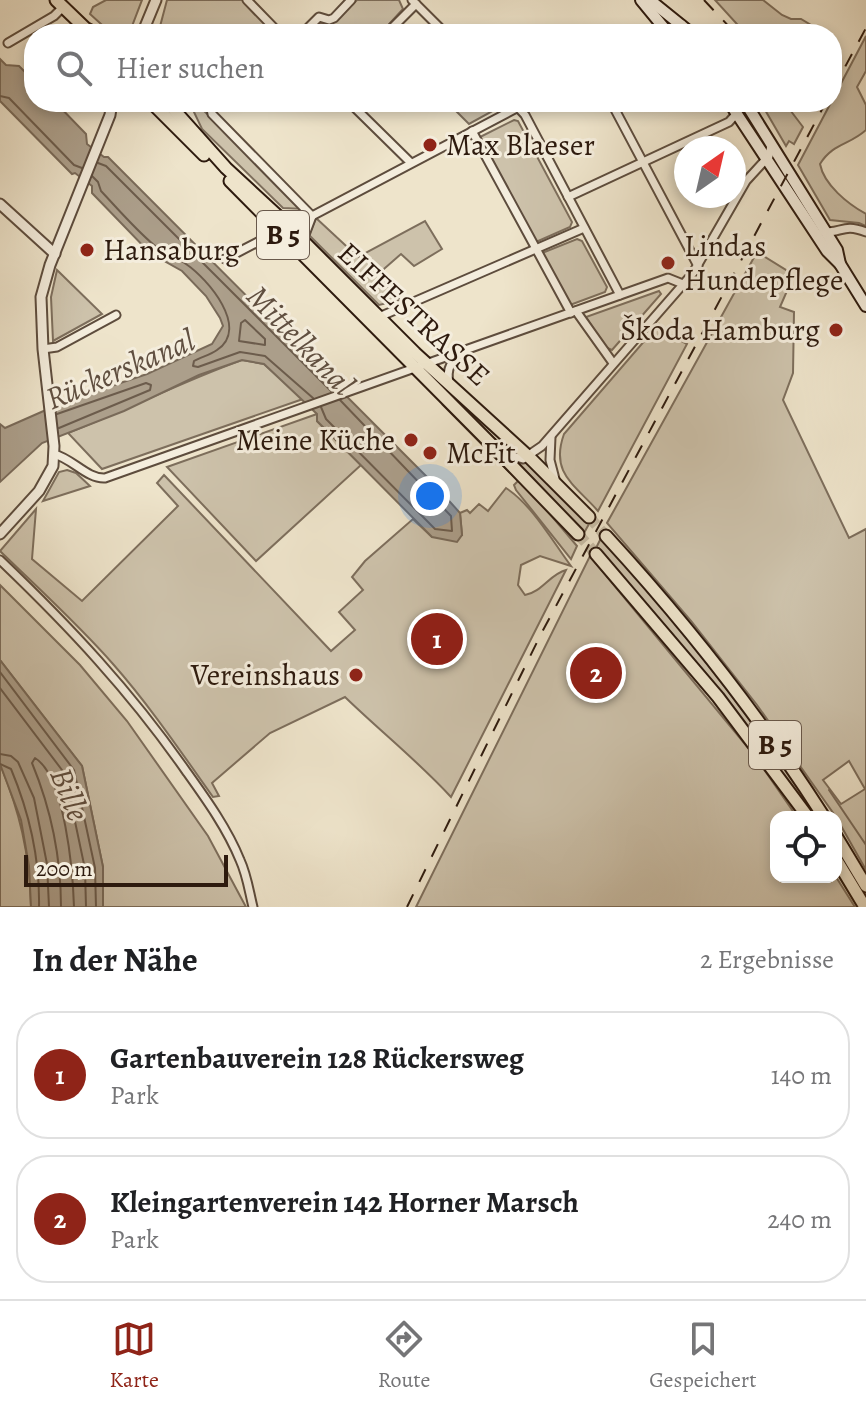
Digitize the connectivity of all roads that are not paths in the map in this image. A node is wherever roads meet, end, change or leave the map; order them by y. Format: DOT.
graph roads {
  1 [pos="156,0"];
  2 [pos="247,0"];
  3 [pos="351,0"];
  4 [pos="641,0"];
  5 [pos="650,0"];
  6 [pos="414,2"];
  7 [pos="60,4"];
  8 [pos="152,15"];
  9 [pos="40,24"];
  10 [pos="81,24"];
  11 [pos="147,24"];
  12 [pos="152,24"];
  13 [pos="270,24"];
  14 [pos="312,24"];
  15 [pos="395,24"];
  16 [pos="436,24"];
  17 [pos="657,24"];
  18 [pos="676,24"];
  19 [pos="24,34"];
  20 [pos="8,43"];
  21 [pos="110,112"];
  22 [pos="112,112"];
  23 [pos="161,112"];
  24 [pos="176,112"];
  25 [pos="213,112"];
  26 [pos="359,112"];
  27 [pos="503,112"];
  28 [pos="523,112"];
  29 [pos="616,112"];
  30 [pos="750,112"];
  31 [pos="737,113"];
  32 [pos="110,115"];
  33 [pos="472,131"];
  34 [pos="771,145"];
  35 [pos="767,160"];
  36 [pos="410,162"];
  37 [pos="642,162"];
  38 [pos="568,197"];
  39 [pos="0,204"];
  40 [pos="312,216"];
  41 [pos="279,217"];
  42 [pos="807,220"];
  43 [pos="584,228"];
  44 [pos="279,231"];
  45 [pos="866,232"];
  46 [pos="827,233"];
  47 [pos="303,241"];
  48 [pos="536,248"];
  49 [pos="55,254"];
  50 [pos="307,258"];
  51 [pos="225,259"];
  52 [pos="840,264"];
  53 [pos="698,266"];
  54 [pos="683,284"];
  55 [pos="620,295"];
  56 [pos="866,306"];
  57 [pos="573,312"];
  58 [pos="116,315"];
  59 [pos="379,317"];
  60 [pos="43,349"];
  61 [pos="467,350"];
  62 [pos="613,363"];
  63 [pos="421,366"];
  64 [pos="449,383"];
  65 [pos="551,437"];
  66 [pos="492,445"];
  67 [pos="54,454"];
  68 [pos="529,457"];
  69 [pos="557,485"];
  70 [pos="589,517"];
  71 [pos="0,534"];
  72 [pos="578,534"];
  73 [pos="606,536"];
  74 [pos="596,554"];
  75 [pos="0,560"];
  76 [pos="804,811"];
  77 [pos="820,811"];
  78 [pos="842,846"];
  79 [pos="842,869"];
  80 [pos="866,886"];
  81 [pos="253,907"];
  82 [pos="865,907"];
  1 -- 8 [label="street"];
  2 -- 13 [label="street"];
  3 -- 14 [label="street"];
  4 -- 17 [label="main road"];
  5 -- 18 [label="main road"];
  6 -- 15 [label="street"];
  6 -- 16 [label="street"];
  7 -- 9 [label="street"];
  7 -- 10 [label="main road"];
  8 -- 11 [label="street"];
  8 -- 12 [label="street"];
  19 -- 20 [label="street"];
  21 -- 32 [label="street"];
  22 -- 32 [label="street"];
  23 -- 44 [label="main road, EIFFESTRASSE / B 5"];
  24 -- 41 [label="main road, EIFFESTRASSE / B 5"];
  25 -- 40 [label="street, EIFFESTRASSE"];
  26 -- 36 [label="street"];
  27 -- 33 [label="street"];
  28 -- 38 [label="street"];
  29 -- 37 [label="street"];
  30 -- 34 [label="main road"];
  31 -- 35 [label="main road"];
  31 -- 37 [label="street"];
  32 -- 49 [label="street"];
  33 -- 36 [label="street"];
  33 -- 48 [label="street"];
  34 -- 35 [label="street"];
  34 -- 46 [label="main road"];
  35 -- 42 [label="main road"];
  35 -- 53 [label="street"];
  36 -- 40 [label="street"];
  37 -- 38 [label="street"];
  37 -- 53 [label="street"];
  38 -- 43 [label="street"];
  39 -- 49 [label="street"];
  40 -- 41 [label="street"];
  40 -- 47 [label="street"];
  41 -- 47 [label="main road, EIFFESTRASSE / B 5"];
  42 -- 46 [label="street"];
  42 -- 52 [label="main road"];
  43 -- 48 [label="street"];
  43 -- 55 [label="street"];
  44 -- 50 [label="main road, EIFFESTRASSE / B 5"];
  44 -- 51 [label="street"];
  45 -- 46 [label="street"];
  46 -- 52 [label="main road"];
  47 -- 50 [label="street"];
  47 -- 59 [label="main road, EIFFESTRASSE / B 5"];
  48 -- 57 [label="street"];
  48 -- 59 [label="street"];
  49 -- 60 [label="street"];
  50 -- 63 [label="main road, EIFFESTRASSE / B 5"];
  52 -- 56 [label="main road"];
  53 -- 54 [label="street"];
  54 -- 55 [label="street"];
  54 -- 62 [label="street"];
  55 -- 57 [label="street"];
  57 -- 61 [label="street"];
  57 -- 62 [label="street"];
  58 -- 60 [label="street"];
  59 -- 63 [label="main road, EIFFESTRASSE / B 5"];
  60 -- 67 [label="street"];
  61 -- 63 [label="street"];
  61 -- 64 [label="street"];
  62 -- 65 [label="street"];
  63 -- 64 [label="main road, EIFFESTRASSE / B 5"];
  63 -- 66 [label="main road, EIFFESTRASSE / B 5"];
  63 -- 67 [label="street"];
  64 -- 68 [label="main road, EIFFESTRASSE / B 5"];
  65 -- 68 [label="street"];
  65 -- 69 [label="street"];
  66 -- 68 [label="street"];
  66 -- 72 [label="main road, B 5"];
  67 -- 71 [label="street"];
  68 -- 69 [label="main road, B 5"];
  69 -- 70 [label="main road, B 5"];
  73 -- 77 [label="main road, B 5"];
  74 -- 76 [label="main road, B 5"];
  75 -- 81 [label="street"];
  78 -- 80 [label="main road"];
  79 -- 82 [label="main road"];
}
